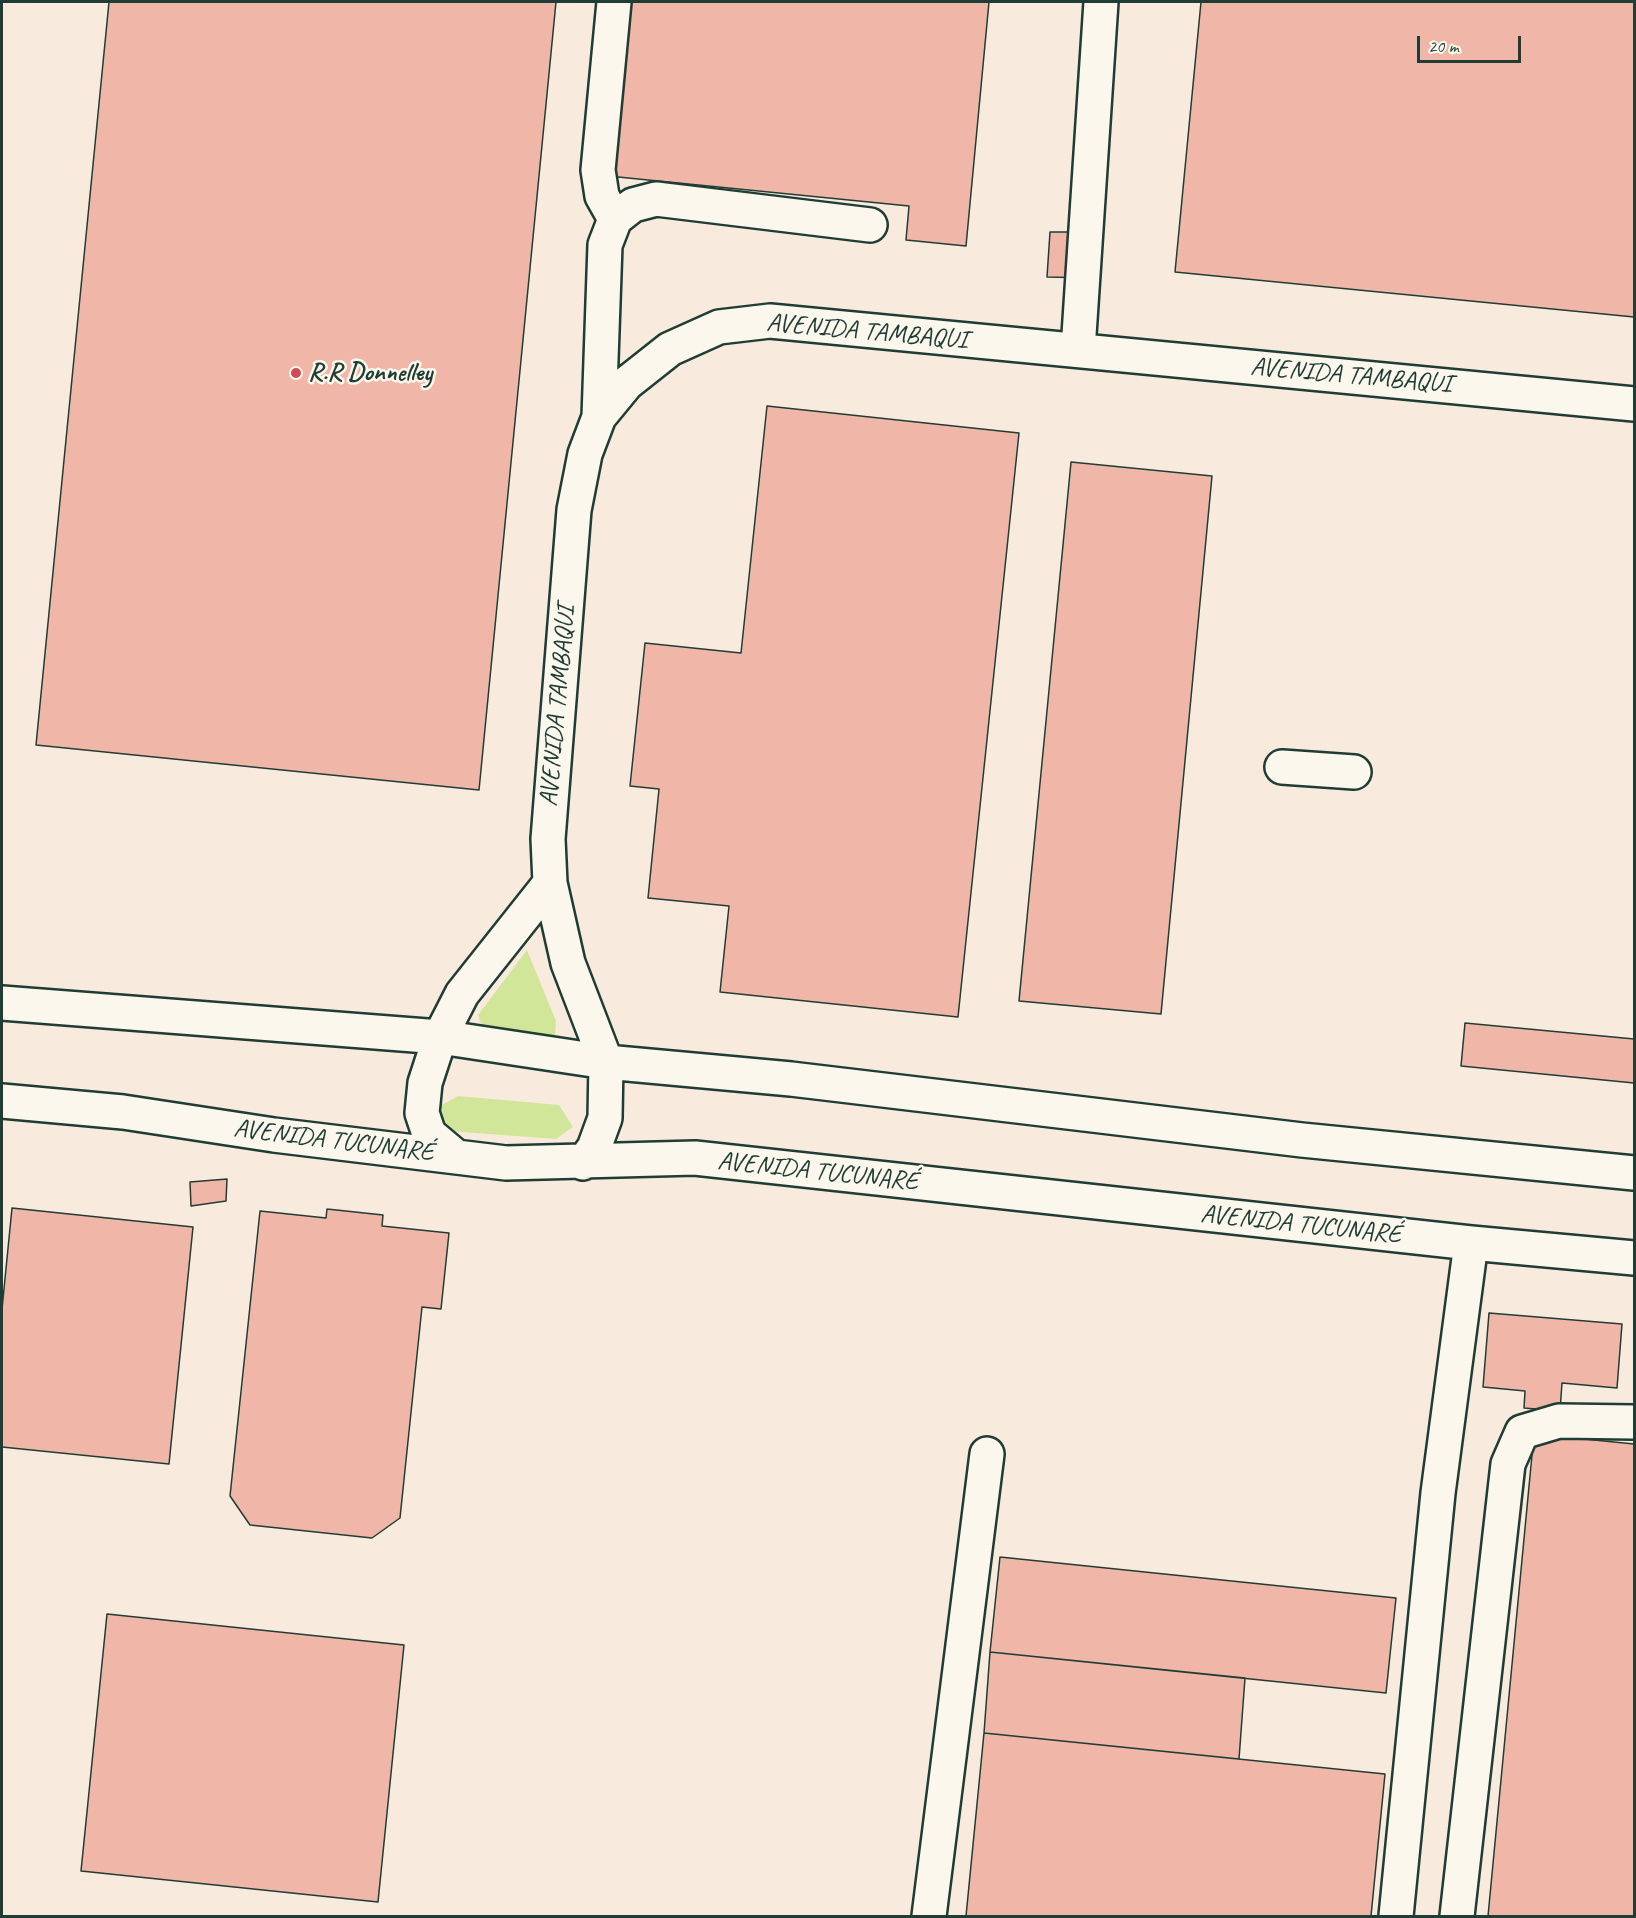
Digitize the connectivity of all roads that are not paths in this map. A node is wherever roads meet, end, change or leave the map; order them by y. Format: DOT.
graph roads {
  1 [pos="614,2"];
  2 [pos="1101,2"];
  3 [pos="615,219"];
  4 [pos="870,225"];
  5 [pos="1078,350"];
  6 [pos="1635,404"];
  7 [pos="599,417"];
  8 [pos="1282,767"];
  9 [pos="1354,772"];
  10 [pos="550,883"];
  11 [pos="2,1003"];
  12 [pos="440,1038"];
  13 [pos="606,1062"];
  14 [pos="2,1101"];
  15 [pos="454,1155"];
  16 [pos="583,1163"];
  17 [pos="1635,1173"];
  18 [pos="1471,1243"];
  19 [pos="1635,1258"];
  20 [pos="1635,1422"];
  21 [pos="987,1454"];
  22 [pos="929,1917"];
  23 [pos="1396,1917"];
  24 [pos="1457,1917"];
  1 -- 3 [label="street"];
  2 -- 5 [label="street"];
  3 -- 4 [label="street"];
  3 -- 7 [label="street"];
  5 -- 6 [label="street, AVENIDA TAMBAQUI"];
  5 -- 7 [label="street, AVENIDA TAMBAQUI"];
  7 -- 10 [label="street, AVENIDA TAMBAQUI"];
  8 -- 9 [label="street"];
  10 -- 12 [label="street"];
  10 -- 13 [label="street, AVENIDA TAMBAQUI"];
  11 -- 12 [label="street"];
  12 -- 13 [label="street"];
  12 -- 15 [label="street"];
  13 -- 16 [label="street"];
  13 -- 17 [label="street"];
  14 -- 15 [label="street, AVENIDA TUCUNARÉ"];
  15 -- 16 [label="street, AVENIDA TUCUNARÉ"];
  16 -- 18 [label="street, AVENIDA TUCUNARÉ"];
  18 -- 19 [label="street, AVENIDA TUCUNARÉ"];
  18 -- 23 [label="street"];
  20 -- 24 [label="street"];
  21 -- 22 [label="street"];
}
